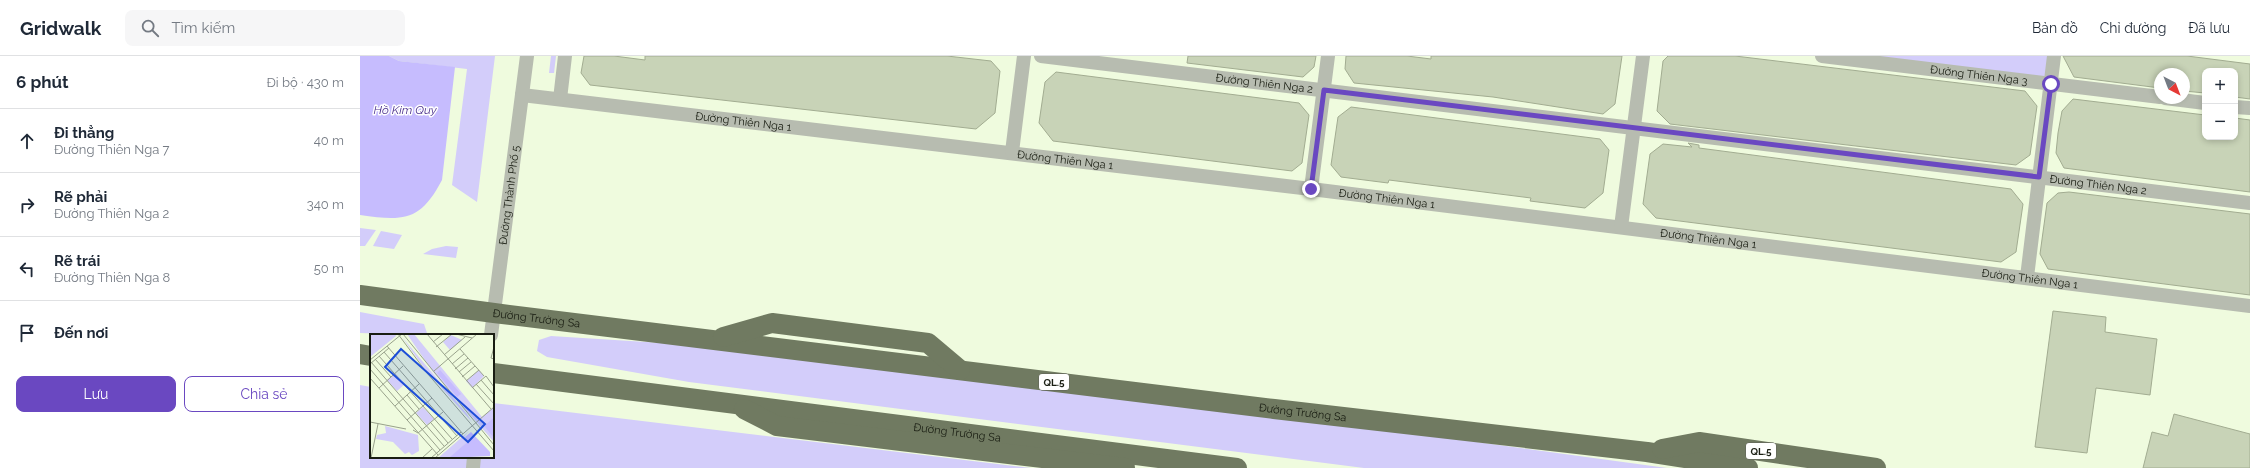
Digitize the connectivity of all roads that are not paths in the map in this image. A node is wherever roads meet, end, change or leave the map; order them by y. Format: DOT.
graph roads {
  1 [pos="527,56"];
  2 [pos="565,56"];
  3 [pos="1024,56"];
  4 [pos="1041,56"];
  5 [pos="1328,56"];
  6 [pos="1643,56"];
  7 [pos="1822,56"];
  8 [pos="2054,56"];
  9 [pos="2051,84"];
  10 [pos="1324,90"];
  11 [pos="522,96"];
  12 [pos="2154,96"];
  13 [pos="560,99"];
  14 [pos="2190,101"];
  15 [pos="2202,103"];
  16 [pos="2238,106"];
  17 [pos="2250,108"];
  18 [pos="1634,128"];
  19 [pos="1012,152"];
  20 [pos="2039,177"];
  21 [pos="1311,189"];
  22 [pos="2250,203"];
  23 [pos="1621,227"];
  24 [pos="2027,277"];
  25 [pos="360,295"];
  26 [pos="2250,306"];
  27 [pos="494,313"];
  28 [pos="491,334"];
  29 [pos="360,354"];
  30 [pos="370,356"];
  31 [pos="494,373"];
  32 [pos="729,402"];
  33 [pos="1647,452"];
  34 [pos="474,458"];
  35 [pos="1186,461"];
  36 [pos="473,468"];
  37 [pos="1125,468"];
  38 [pos="1147,468"];
  39 [pos="1237,468"];
  40 [pos="1748,468"];
  41 [pos="1876,468"];
  1 -- 11 [label="street, Đường Thành Phố 5"];
  2 -- 13 [label="street"];
  3 -- 19 [label="street"];
  4 -- 10 [label="street, Đường Thiên Nga 2"];
  5 -- 10 [label="street"];
  6 -- 18 [label="street"];
  7 -- 9 [label="street, Đường Thiên Nga 3"];
  8 -- 9 [label="street"];
  9 -- 12 [label="street, Đường Thiên Nga 3"];
  9 -- 20 [label="street"];
  10 -- 18 [label="street, Đường Thiên Nga 2"];
  10 -- 21 [label="street"];
  11 -- 13 [label="street, Đường Thiên Nga 1"];
  11 -- 27 [label="street, Đường Thành Phố 5"];
  13 -- 19 [label="street, Đường Thiên Nga 1"];
  14 -- 15 [label="street"];
  16 -- 17 [label="street"];
  18 -- 20 [label="street, Đường Thiên Nga 2"];
  18 -- 23 [label="street"];
  19 -- 21 [label="street, Đường Thiên Nga 1"];
  20 -- 22 [label="street, Đường Thiên Nga 2"];
  20 -- 24 [label="street"];
  21 -- 23 [label="street, Đường Thiên Nga 1"];
  23 -- 24 [label="street, Đường Thiên Nga 1"];
  24 -- 26 [label="street, Đường Thiên Nga 1"];
  25 -- 27 [label="highway, Đường Trường Sa / QL.5"];
  27 -- 28 [label="street, Đường Thành Phố 5"];
  27 -- 33 [label="highway, Đường Trường Sa / QL.5"];
  29 -- 30 [label="highway"];
  31 -- 32 [label="highway, Đường Trường Sa"];
  32 -- 35 [label="highway, Đường Trường Sa"];
  32 -- 37 [label="highway, Đường Trường Sa"];
  33 -- 40 [label="highway, Đường Trường Sa / QL.5"];
  33 -- 41 [label="highway, Đường Trường Sa / QL.5"];
  34 -- 36 [label="street"];
  35 -- 38 [label="highway, Đường Trường Sa"];
  35 -- 39 [label="highway, Đường Trường Sa"];
}
